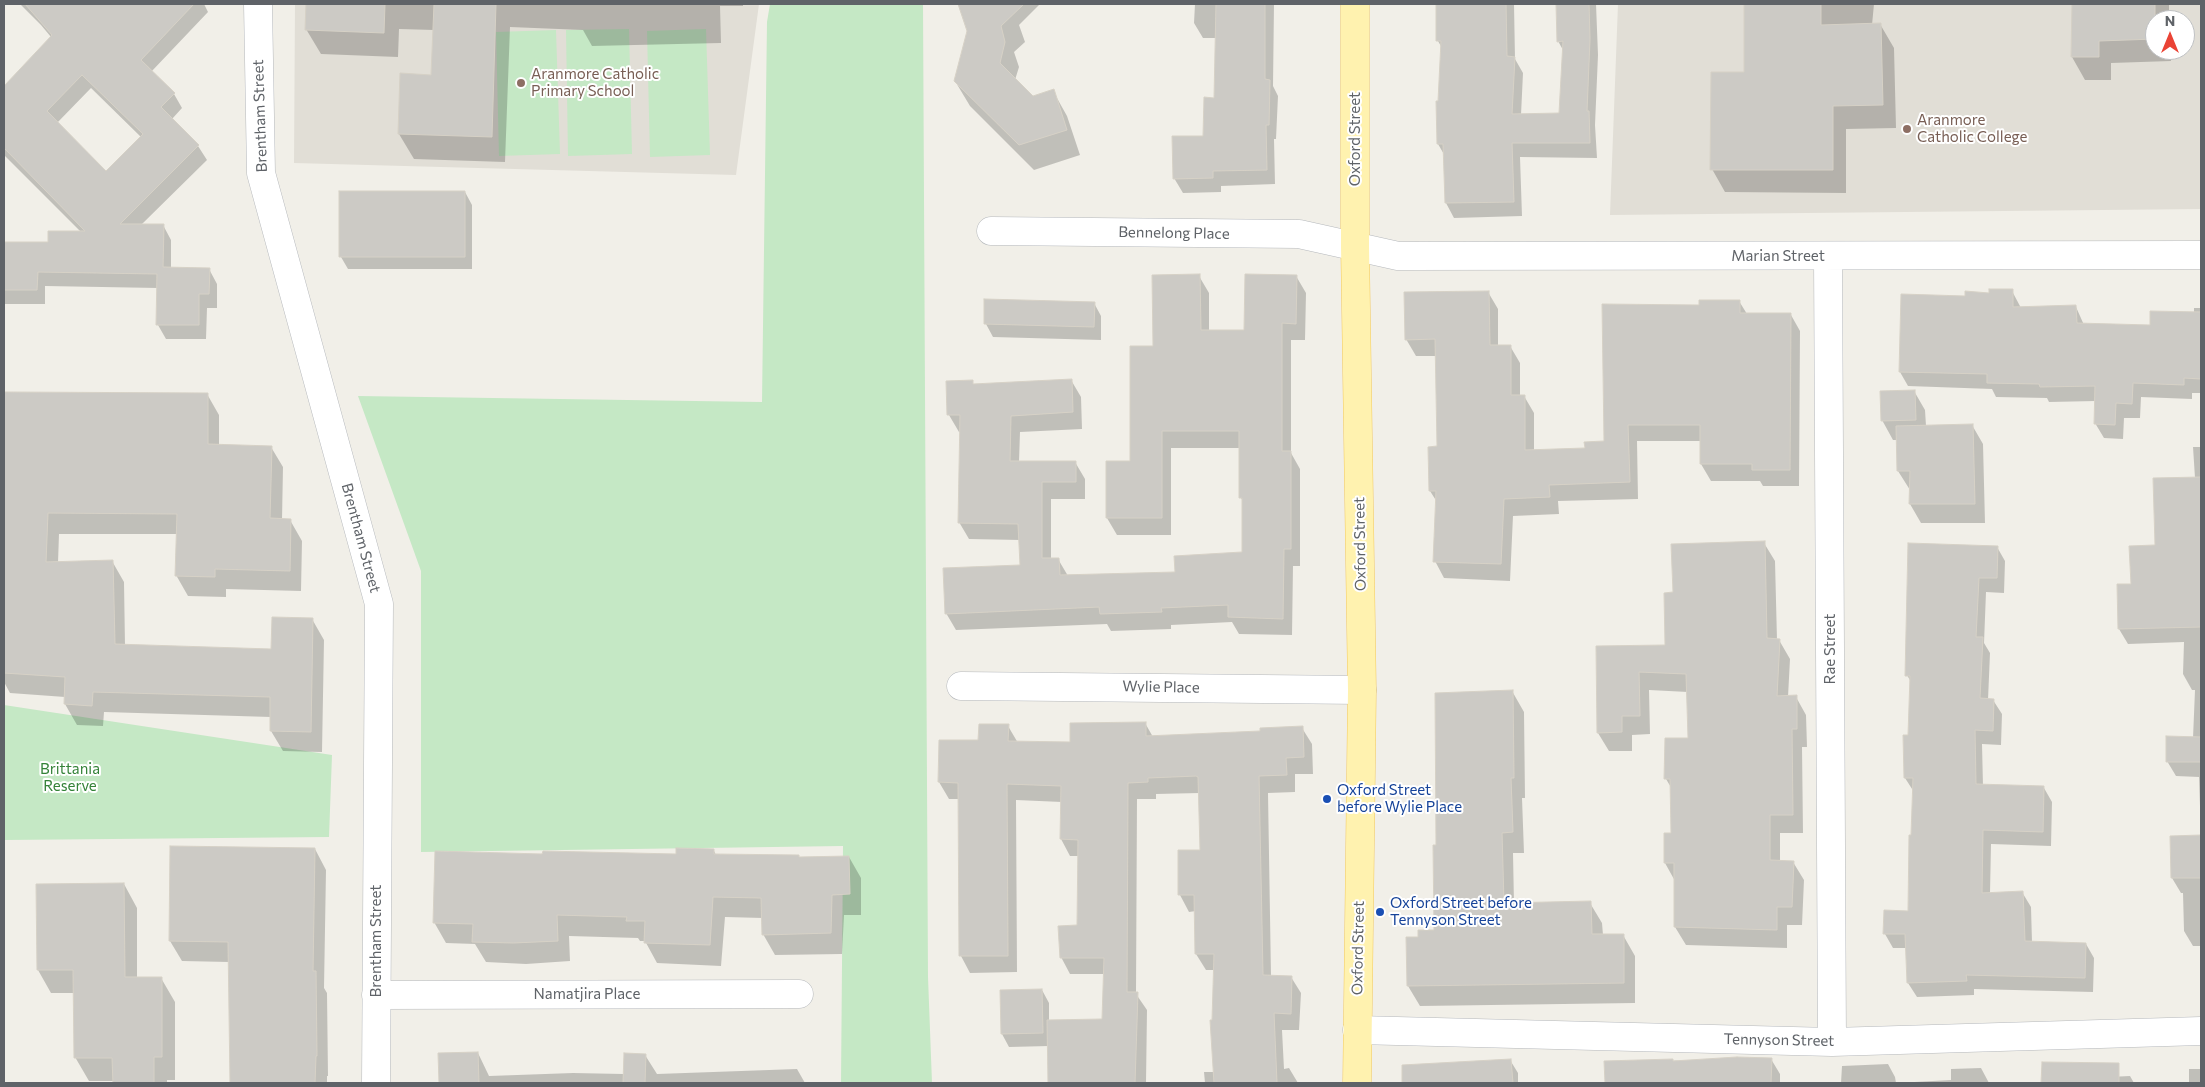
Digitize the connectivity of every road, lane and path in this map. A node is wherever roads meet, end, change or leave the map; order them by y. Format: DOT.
graph roads {
  1 [pos="258,4"];
  2 [pos="1356,4"];
  3 [pos="992,231"];
  4 [pos="1355,246"];
  5 [pos="2201,255"];
  6 [pos="1828,256"];
  7 [pos="961,686"];
  8 [pos="1362,690"];
  9 [pos="799,994"];
  10 [pos="376,995"];
  11 [pos="1357,1030"];
  12 [pos="2201,1030"];
  13 [pos="1832,1042"];
  14 [pos="376,1083"];
  15 [pos="1357,1083"];
  1 -- 10 [label="street, Brentham Street"];
  2 -- 4 [label="main road, Oxford Street"];
  3 -- 4 [label="street, Bennelong Place"];
  4 -- 6 [label="street, Marian Street"];
  4 -- 8 [label="main road, Oxford Street"];
  5 -- 6 [label="street, Marian Street"];
  6 -- 13 [label="street, Rae Street"];
  7 -- 8 [label="street, Wylie Place"];
  8 -- 11 [label="main road, Oxford Street"];
  9 -- 10 [label="street, Namatjira Place"];
  10 -- 14 [label="street, Brentham Street"];
  11 -- 13 [label="street, Tennyson Street"];
  11 -- 15 [label="main road, Oxford Street"];
  12 -- 13 [label="street, Tennyson Street"];
}
